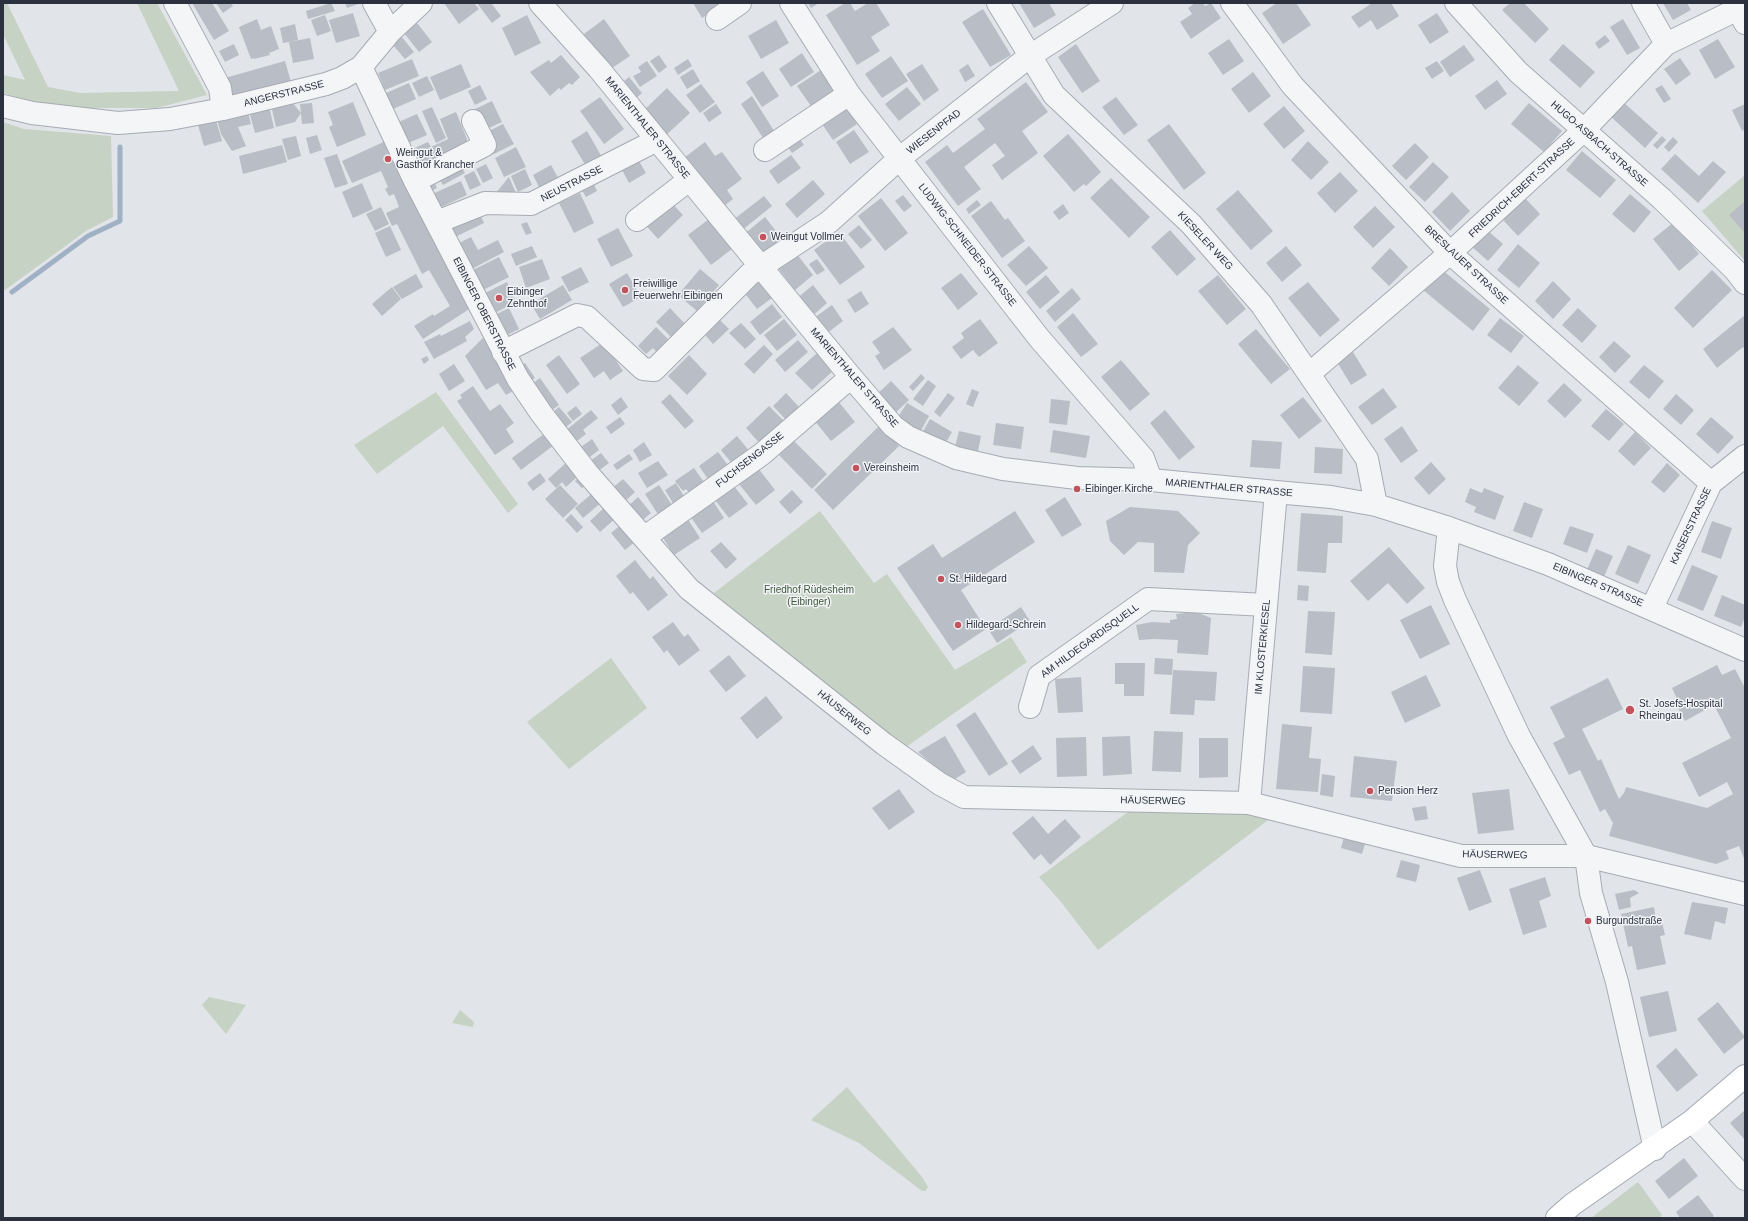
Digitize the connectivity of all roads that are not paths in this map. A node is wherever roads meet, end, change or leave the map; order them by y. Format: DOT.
graph roads {
  1 [pos="175,3"];
  2 [pos="374,3"];
  3 [pos="420,3"];
  4 [pos="540,3"];
  5 [pos="740,3"];
  6 [pos="791,3"];
  7 [pos="998,3"];
  8 [pos="1112,3"];
  9 [pos="1232,3"];
  10 [pos="1456,3"];
  11 [pos="1643,3"];
  12 [pos="1741,16"];
  13 [pos="717,19"];
  14 [pos="390,32"];
  15 [pos="1666,44"];
  16 [pos="1030,56"];
  17 [pos="361,67"];
  18 [pos="850,94"];
  19 [pos="3,106"];
  20 [pos="223,109"];
  21 [pos="474,122"];
  22 [pos="1583,131"];
  23 [pos="657,140"];
  24 [pos="765,150"];
  25 [pos="900,158"];
  26 [pos="689,180"];
  27 [pos="415,181"];
  28 [pos="637,220"];
  29 [pos="437,222"];
  30 [pos="1450,253"];
  31 [pos="762,266"];
  32 [pos="1745,283"];
  33 [pos="503,352"];
  34 [pos="1309,374"];
  35 [pos="851,376"];
  36 [pos="1745,456"];
  37 [pos="1151,480"];
  38 [pos="1711,483"];
  39 [pos="1276,492"];
  40 [pos="1376,505"];
  41 [pos="1449,528"];
  42 [pos="645,537"];
  43 [pos="1266,605"];
  44 [pos="1652,608"];
  45 [pos="1745,650"];
  46 [pos="1030,707"];
  47 [pos="1249,803"];
  48 [pos="1586,856"];
  49 [pos="1745,894"];
  50 [pos="1745,1076"];
  51 [pos="1692,1121"];
  52 [pos="1654,1149"];
  53 [pos="1745,1179"];
  54 [pos="1557,1218"];
  1 -- 20 [label="street"];
  2 -- 14 [label="street"];
  3 -- 14 [label="street, ANGERSTRASSE"];
  4 -- 23 [label="street, MARIENTHALER STRASSE"];
  5 -- 13 [label="street"];
  6 -- 18 [label="street, LUDWIG-SCHNEIDER-STRASSE"];
  7 -- 16 [label="street, KIESELER WEG"];
  8 -- 16 [label="street, WIESENPFAD"];
  9 -- 30 [label="street, BRESLAUER STRASSE"];
  10 -- 22 [label="street, HUGO-ASBACH-STRASSE"];
  11 -- 15 [label="street"];
  12 -- 15 [label="street, FRIEDRICH-EBERT-STRASSE"];
  14 -- 17 [label="street, ANGERSTRASSE"];
  15 -- 22 [label="street, FRIEDRICH-EBERT-STRASSE"];
  16 -- 25 [label="street, WIESENPFAD"];
  16 -- 34 [label="street, KIESELER WEG"];
  17 -- 20 [label="street, ANGERSTRASSE"];
  17 -- 27 [label="street, EIBINGER OBERSTRASSE"];
  18 -- 24 [label="street"];
  18 -- 25 [label="street, LUDWIG-SCHNEIDER-STRASSE"];
  19 -- 20 [label="street, ANGERSTRASSE"];
  21 -- 27 [label="street"];
  22 -- 30 [label="street, FRIEDRICH-EBERT-STRASSE"];
  22 -- 32 [label="street, HUGO-ASBACH-STRASSE"];
  23 -- 26 [label="street, MARIENTHALER STRASSE"];
  23 -- 29 [label="street, NEUSTRASSE"];
  25 -- 31 [label="street, WIESENPFAD"];
  25 -- 37 [label="street, LUDWIG-SCHNEIDER-STRASSE"];
  26 -- 28 [label="street"];
  26 -- 31 [label="street, MARIENTHALER STRASSE"];
  27 -- 29 [label="street, EIBINGER OBERSTRASSE"];
  29 -- 33 [label="street, EIBINGER OBERSTRASSE"];
  30 -- 34 [label="street, FRIEDRICH-EBERT-STRASSE"];
  30 -- 38 [label="street, BRESLAUER STRASSE"];
  31 -- 33 [label="street, WIESENPFAD"];
  31 -- 35 [label="street, MARIENTHALER STRASSE"];
  33 -- 42 [label="street, EIBINGER OBERSTRASSE"];
  34 -- 40 [label="street, KIESELER WEG"];
  35 -- 37 [label="street, MARIENTHALER STRASSE"];
  35 -- 42 [label="street, FUCHSENGASSE"];
  36 -- 38 [label="street, KAISERSTRASSE"];
  37 -- 39 [label="street, MARIENTHALER STRASSE"];
  38 -- 44 [label="street, KAISERSTRASSE"];
  39 -- 40 [label="street, MARIENTHALER STRASSE"];
  39 -- 43 [label="street, IM KLOSTERKIESEL"];
  40 -- 41 [label="street, MARIENTHALER STRASSE"];
  41 -- 44 [label="street, EIBINGER STRASSE"];
  41 -- 48 [label="street"];
  42 -- 47 [label="street, HÄUSERWEG"];
  43 -- 46 [label="street, AM HILDEGARDISQUELL"];
  43 -- 47 [label="street, IM KLOSTERKIESEL"];
  44 -- 45 [label="street, EIBINGER STRASSE"];
  47 -- 48 [label="street, HÄUSERWEG"];
  48 -- 49 [label="street, HÄUSERWEG"];
  48 -- 52 [label="street"];
  50 -- 51 [label="main road"];
  51 -- 52 [label="main road"];
  51 -- 53 [label="street"];
  52 -- 54 [label="main road"];
}
